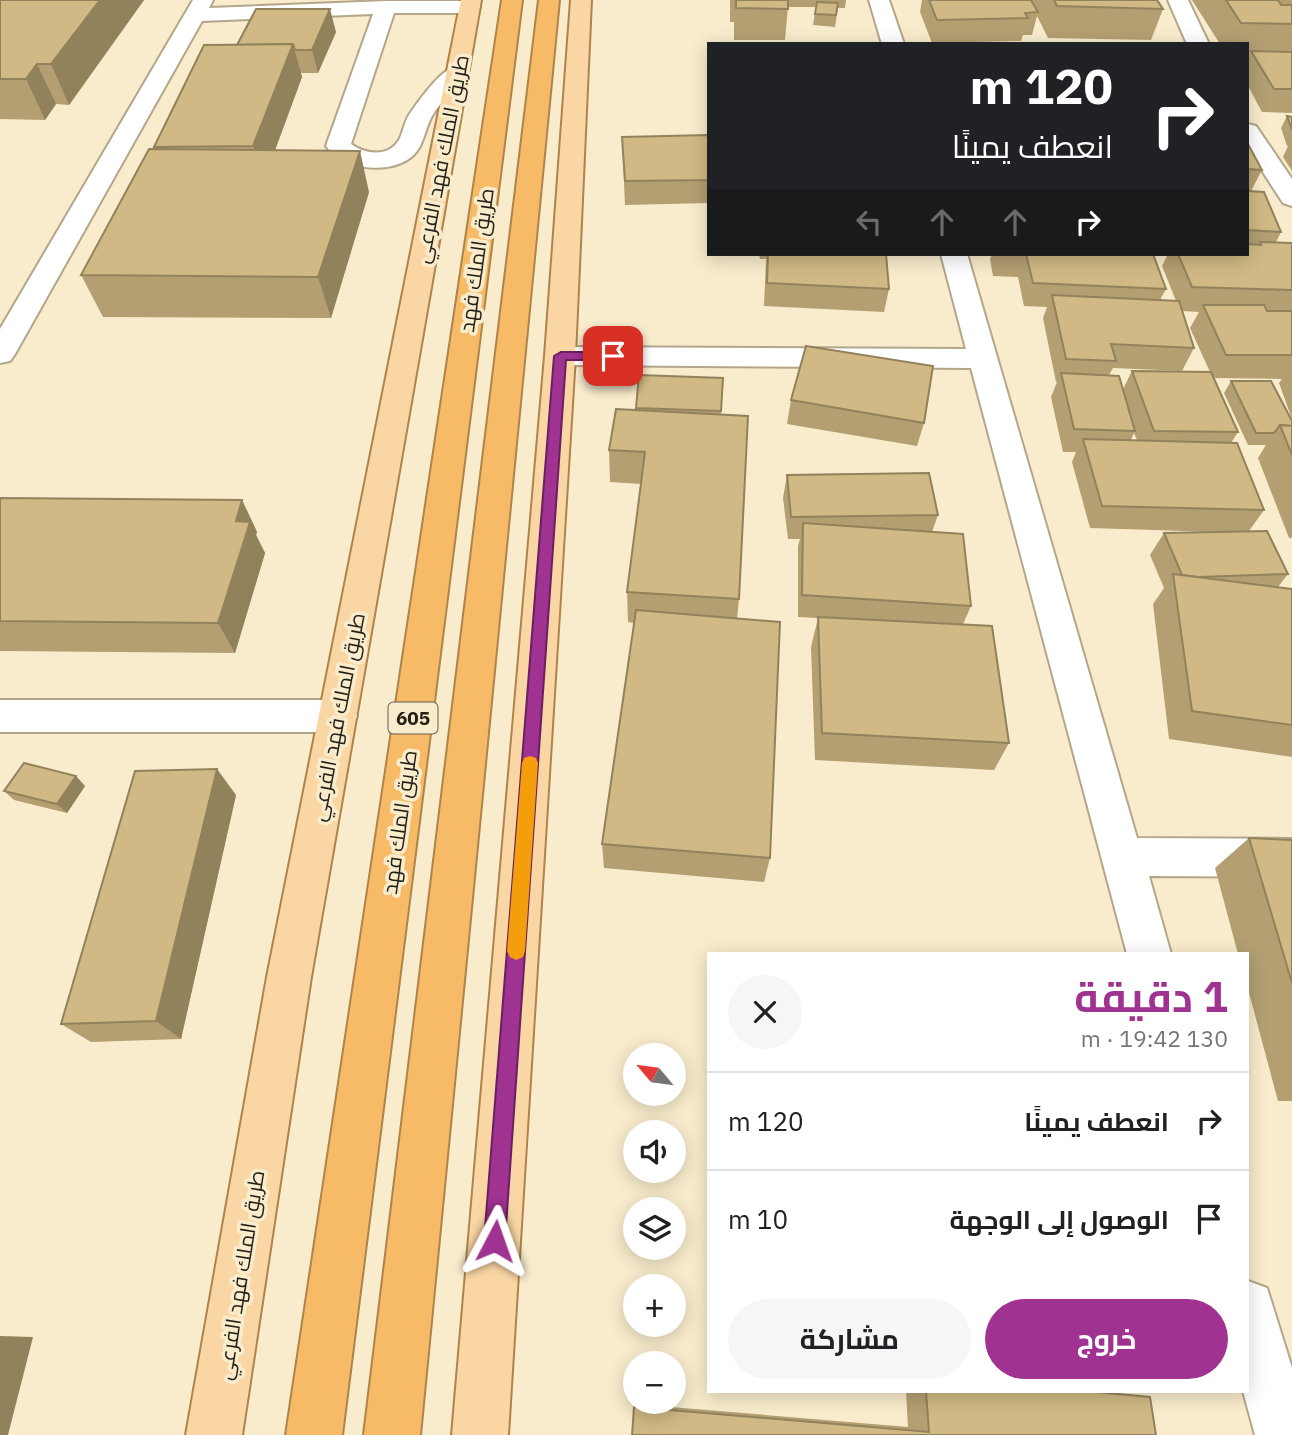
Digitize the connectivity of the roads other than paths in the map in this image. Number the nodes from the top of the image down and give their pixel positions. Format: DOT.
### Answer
graph roads {
  1 [pos="512,0"];
  2 [pos="549,0"];
  3 [pos="581,0"];
  4 [pos="879,0"];
  5 [pos="1178,0"];
  6 [pos="471,4"];
  7 [pos="386,7"];
  8 [pos="199,8"];
  9 [pos="892,42"];
  10 [pos="1197,42"];
  11 [pos="456,75"];
  12 [pos="1249,133"];
  13 [pos="1292,198"];
  14 [pos="955,256"];
  15 [pos="0,302"];
  16 [pos="30,302"];
  17 [pos="0,354"];
  18 [pos="561,356"];
  19 [pos="983,359"];
  20 [pos="0,716"];
  21 [pos="338,716"];
  22 [pos="1122,857"];
  23 [pos="1292,858"];
  24 [pos="1148,952"];
  25 [pos="1249,1311"];
  26 [pos="214,1435"];
  27 [pos="314,1435"];
  28 [pos="392,1435"];
  29 [pos="480,1435"];
  30 [pos="1283,1435"];
  1 -- 27 [label="highway, طريق الملك فهد / 605"];
  2 -- 28 [label="highway, طريق الملك فهد / 605"];
  3 -- 18 [label="main road"];
  4 -- 9 [label="street"];
  5 -- 10 [label="street"];
  6 -- 7 [label="street"];
  6 -- 11 [label="main road, طريق الملك فهد الفرعي"];
  7 -- 8 [label="street"];
  7 -- 11 [label="street"];
  8 -- 16 [label="street"];
  11 -- 21 [label="main road, طريق الملك فهد الفرعي"];
  12 -- 13 [label="street"];
  14 -- 19 [label="street"];
  15 -- 16 [label="street"];
  16 -- 17 [label="street"];
  18 -- 19 [label="street"];
  18 -- 29 [label="main road"];
  19 -- 22 [label="street"];
  20 -- 21 [label="street"];
  21 -- 26 [label="main road, طريق الملك فهد الفرعي"];
  22 -- 23 [label="street"];
  22 -- 24 [label="street"];
  25 -- 30 [label="street"];
}
